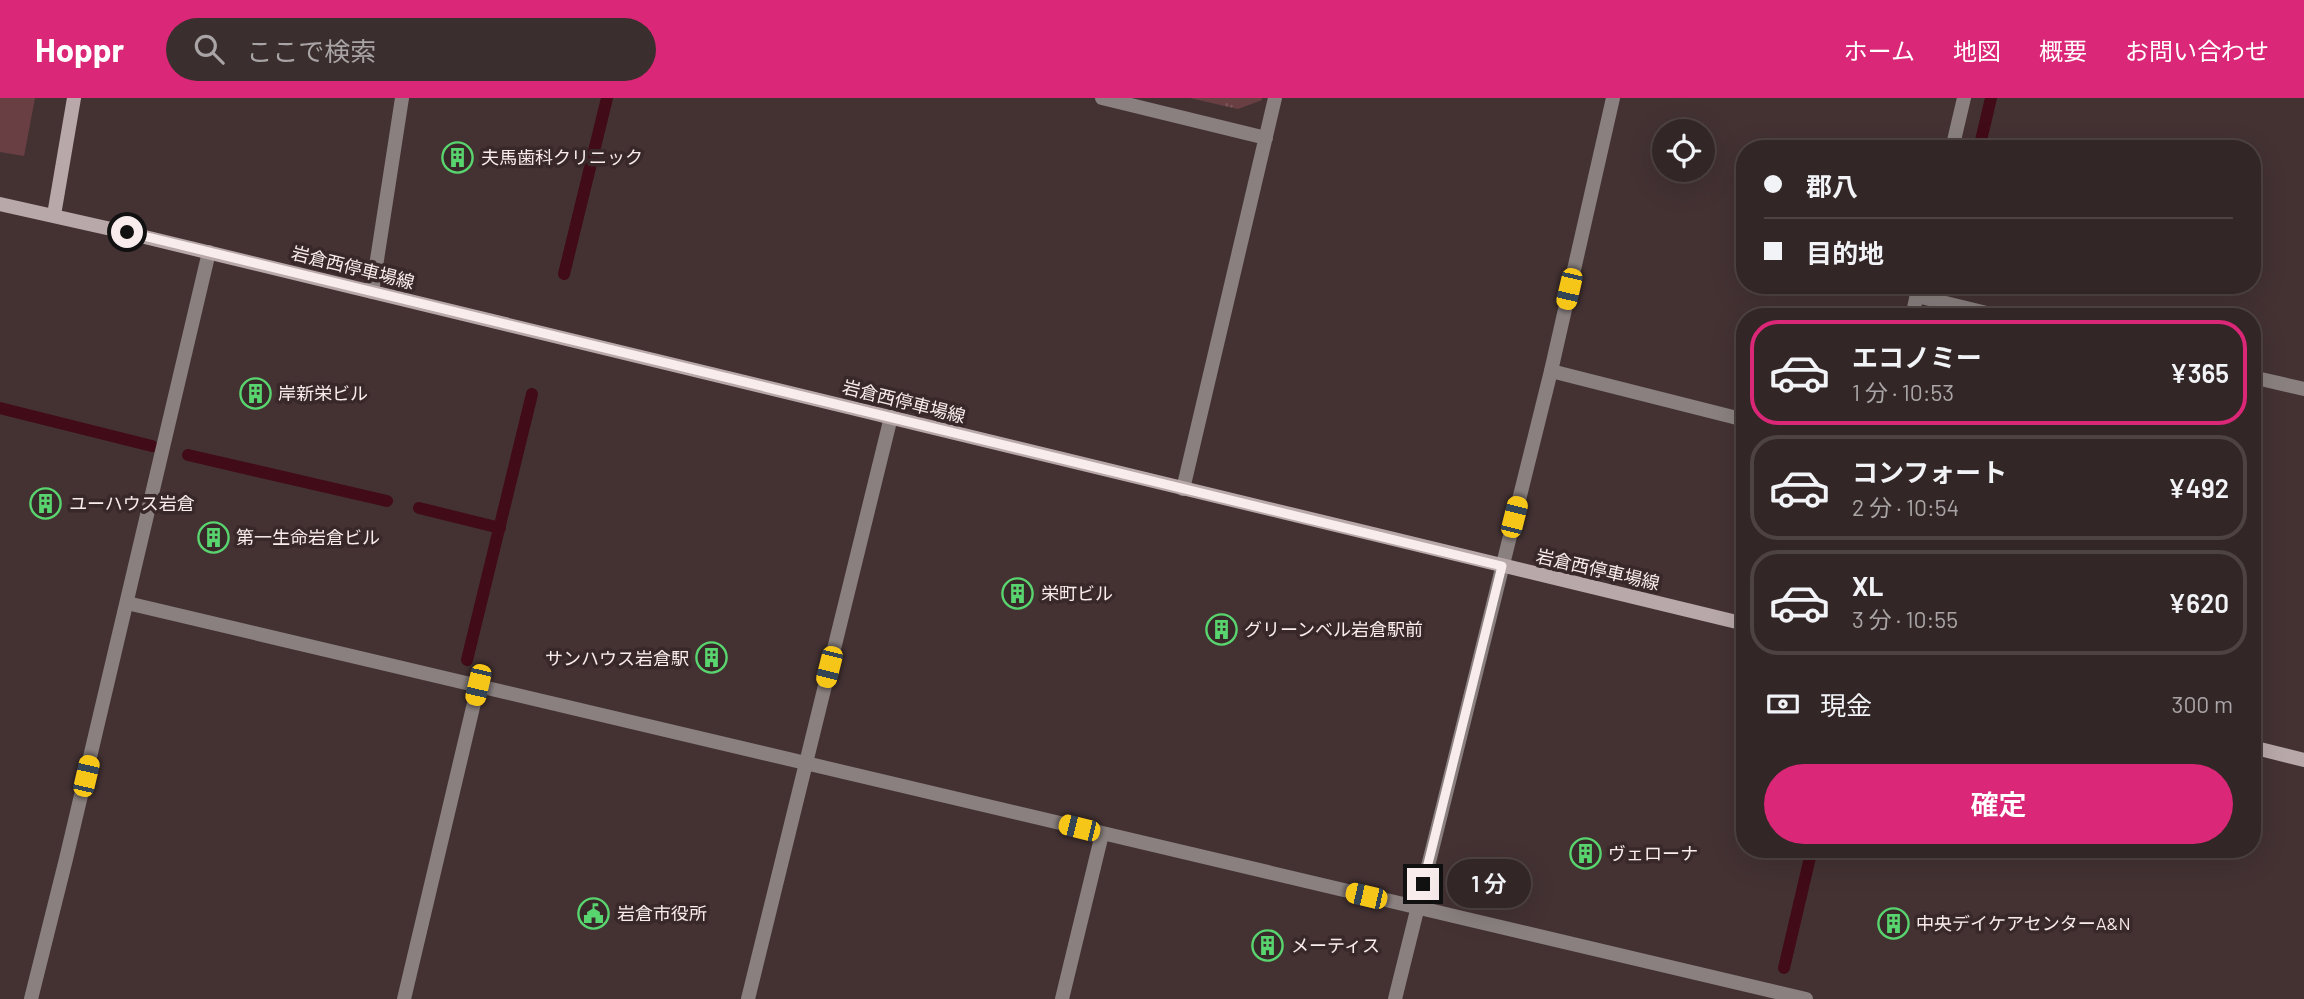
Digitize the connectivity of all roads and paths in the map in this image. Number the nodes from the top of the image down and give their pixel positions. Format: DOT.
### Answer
graph roads {
  1 [pos="74,98"];
  2 [pos="402,98"];
  3 [pos="1102,98"];
  4 [pos="1275,98"];
  5 [pos="1613,98"];
  6 [pos="1964,98"];
  7 [pos="1266,138"];
  8 [pos="1954,140"];
  9 [pos="0,204"];
  10 [pos="54,215"];
  11 [pos="209,252"];
  12 [pos="372,292"];
  13 [pos="1928,294"];
  14 [pos="1974,308"];
  15 [pos="1550,371"];
  16 [pos="2261,379"];
  17 [pos="2304,389"];
  18 [pos="891,417"];
  19 [pos="1736,417"];
  20 [pos="1183,489"];
  21 [pos="1502,566"];
  22 [pos="127,603"];
  23 [pos="1736,622"];
  24 [pos="478,685"];
  25 [pos="2261,749"];
  26 [pos="2304,760"];
  27 [pos="806,763"];
  28 [pos="1102,834"];
  29 [pos="1417,908"];
  30 [pos="30,999"];
  31 [pos="404,999"];
  32 [pos="748,999"];
  33 [pos="1062,999"];
  34 [pos="1395,999"];
  35 [pos="1806,999"];
  1 -- 10 [label="main road"];
  2 -- 12 [label="street"];
  3 -- 7 [label="street"];
  4 -- 7 [label="street"];
  5 -- 15 [label="street"];
  6 -- 8 [label="street"];
  7 -- 20 [label="street"];
  9 -- 10 [label="main road, 岩倉西停車場線"];
  10 -- 11 [label="main road, 岩倉西停車場線"];
  11 -- 12 [label="main road, 岩倉西停車場線"];
  11 -- 22 [label="street"];
  12 -- 18 [label="main road, 岩倉西停車場線"];
  13 -- 14 [label="street"];
  15 -- 19 [label="street"];
  15 -- 21 [label="street"];
  16 -- 17 [label="street"];
  18 -- 20 [label="main road, 岩倉西停車場線"];
  18 -- 27 [label="street"];
  20 -- 21 [label="main road, 岩倉西停車場線"];
  21 -- 23 [label="main road, 岩倉西停車場線"];
  21 -- 29 [label="street"];
  22 -- 24 [label="street"];
  22 -- 30 [label="street"];
  24 -- 27 [label="street"];
  24 -- 31 [label="street"];
  25 -- 26 [label="main road"];
  27 -- 28 [label="street"];
  27 -- 32 [label="street"];
  28 -- 29 [label="street"];
  28 -- 33 [label="street"];
  29 -- 34 [label="street"];
  29 -- 35 [label="street"];
}
